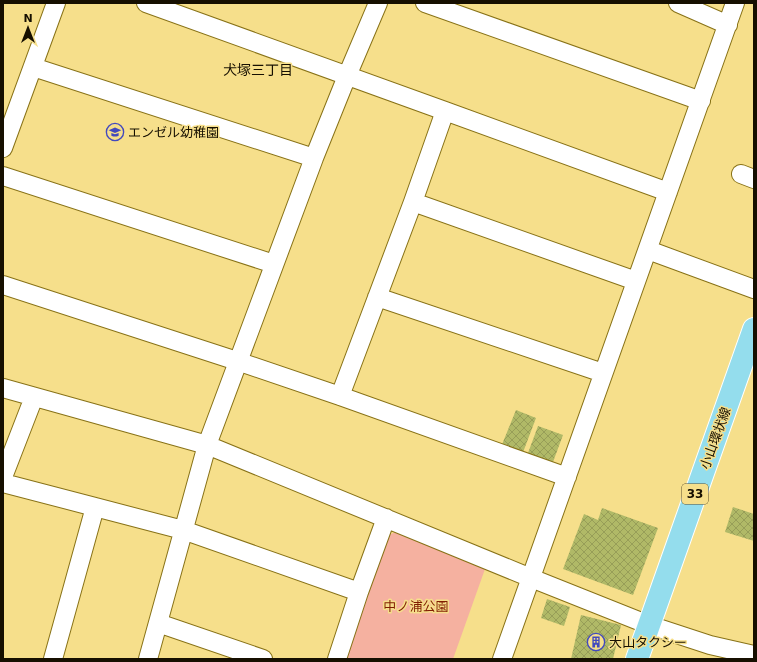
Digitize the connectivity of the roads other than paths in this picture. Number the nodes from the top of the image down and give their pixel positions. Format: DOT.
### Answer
graph roads {
  1 [pos="56,3"];
  2 [pos="146,3"];
  3 [pos="378,3"];
  4 [pos="424,3"];
  5 [pos="678,3"];
  6 [pos="735,3"];
  7 [pos="728,25"];
  8 [pos="33,67"];
  9 [pos="347,76"];
  10 [pos="701,101"];
  11 [pos="445,111"];
  12 [pos="3,148"];
  13 [pos="314,158"];
  14 [pos="3,176"];
  15 [pos="668,192"];
  16 [pos="413,202"];
  17 [pos="648,250"];
  18 [pos="274,264"];
  19 [pos="636,281"];
  20 [pos="3,285"];
  21 [pos="754,289"];
  22 [pos="377,297"];
  23 [pos="754,329"];
  24 [pos="237,361"];
  25 [pos="603,373"];
  26 [pos="3,388"];
  27 [pos="340,396"];
  28 [pos="34,397"];
  29 [pos="207,445"];
  30 [pos="3,477"];
  31 [pos="567,477"];
  32 [pos="3,483"];
  33 [pos="95,507"];
  34 [pos="386,518"];
  35 [pos="183,530"];
  36 [pos="531,578"];
  37 [pos="359,592"];
  38 [pos="158,623"];
  39 [pos="649,625"];
  40 [pos="754,655"];
  41 [pos="53,659"];
  42 [pos="148,659"];
  43 [pos="263,659"];
  44 [pos="336,659"];
  45 [pos="502,659"];
  46 [pos="637,659"];
  1 -- 8 [label="street"];
  2 -- 9 [label="street"];
  3 -- 9 [label="street"];
  4 -- 10 [label="street"];
  5 -- 7 [label="street"];
  6 -- 7 [label="street"];
  7 -- 10 [label="street"];
  8 -- 12 [label="street"];
  8 -- 13 [label="street"];
  9 -- 11 [label="street"];
  9 -- 13 [label="street"];
  10 -- 15 [label="street"];
  11 -- 15 [label="street"];
  11 -- 16 [label="street"];
  13 -- 18 [label="street"];
  14 -- 18 [label="street"];
  15 -- 17 [label="street"];
  16 -- 19 [label="street"];
  16 -- 22 [label="street"];
  17 -- 19 [label="street"];
  17 -- 21 [label="street"];
  18 -- 24 [label="street"];
  19 -- 25 [label="street"];
  20 -- 24 [label="street"];
  22 -- 25 [label="street"];
  22 -- 27 [label="street"];
  23 -- 39 [label="main road, 小山環状線 / 33"];
  24 -- 27 [label="street"];
  24 -- 29 [label="street"];
  25 -- 31 [label="street"];
  26 -- 28 [label="street"];
  27 -- 31 [label="street"];
  28 -- 29 [label="street"];
  28 -- 30 [label="street"];
  29 -- 34 [label="street"];
  29 -- 35 [label="street"];
  31 -- 36 [label="street"];
  32 -- 33 [label="street"];
  33 -- 35 [label="street"];
  33 -- 41 [label="street"];
  34 -- 36 [label="street"];
  34 -- 37 [label="street"];
  35 -- 37 [label="street"];
  35 -- 38 [label="street"];
  36 -- 39 [label="street"];
  36 -- 45 [label="street"];
  37 -- 44 [label="street"];
  38 -- 42 [label="street"];
  38 -- 43 [label="street"];
  39 -- 40 [label="street"];
  39 -- 46 [label="main road, 小山環状線 / 33"];
}
